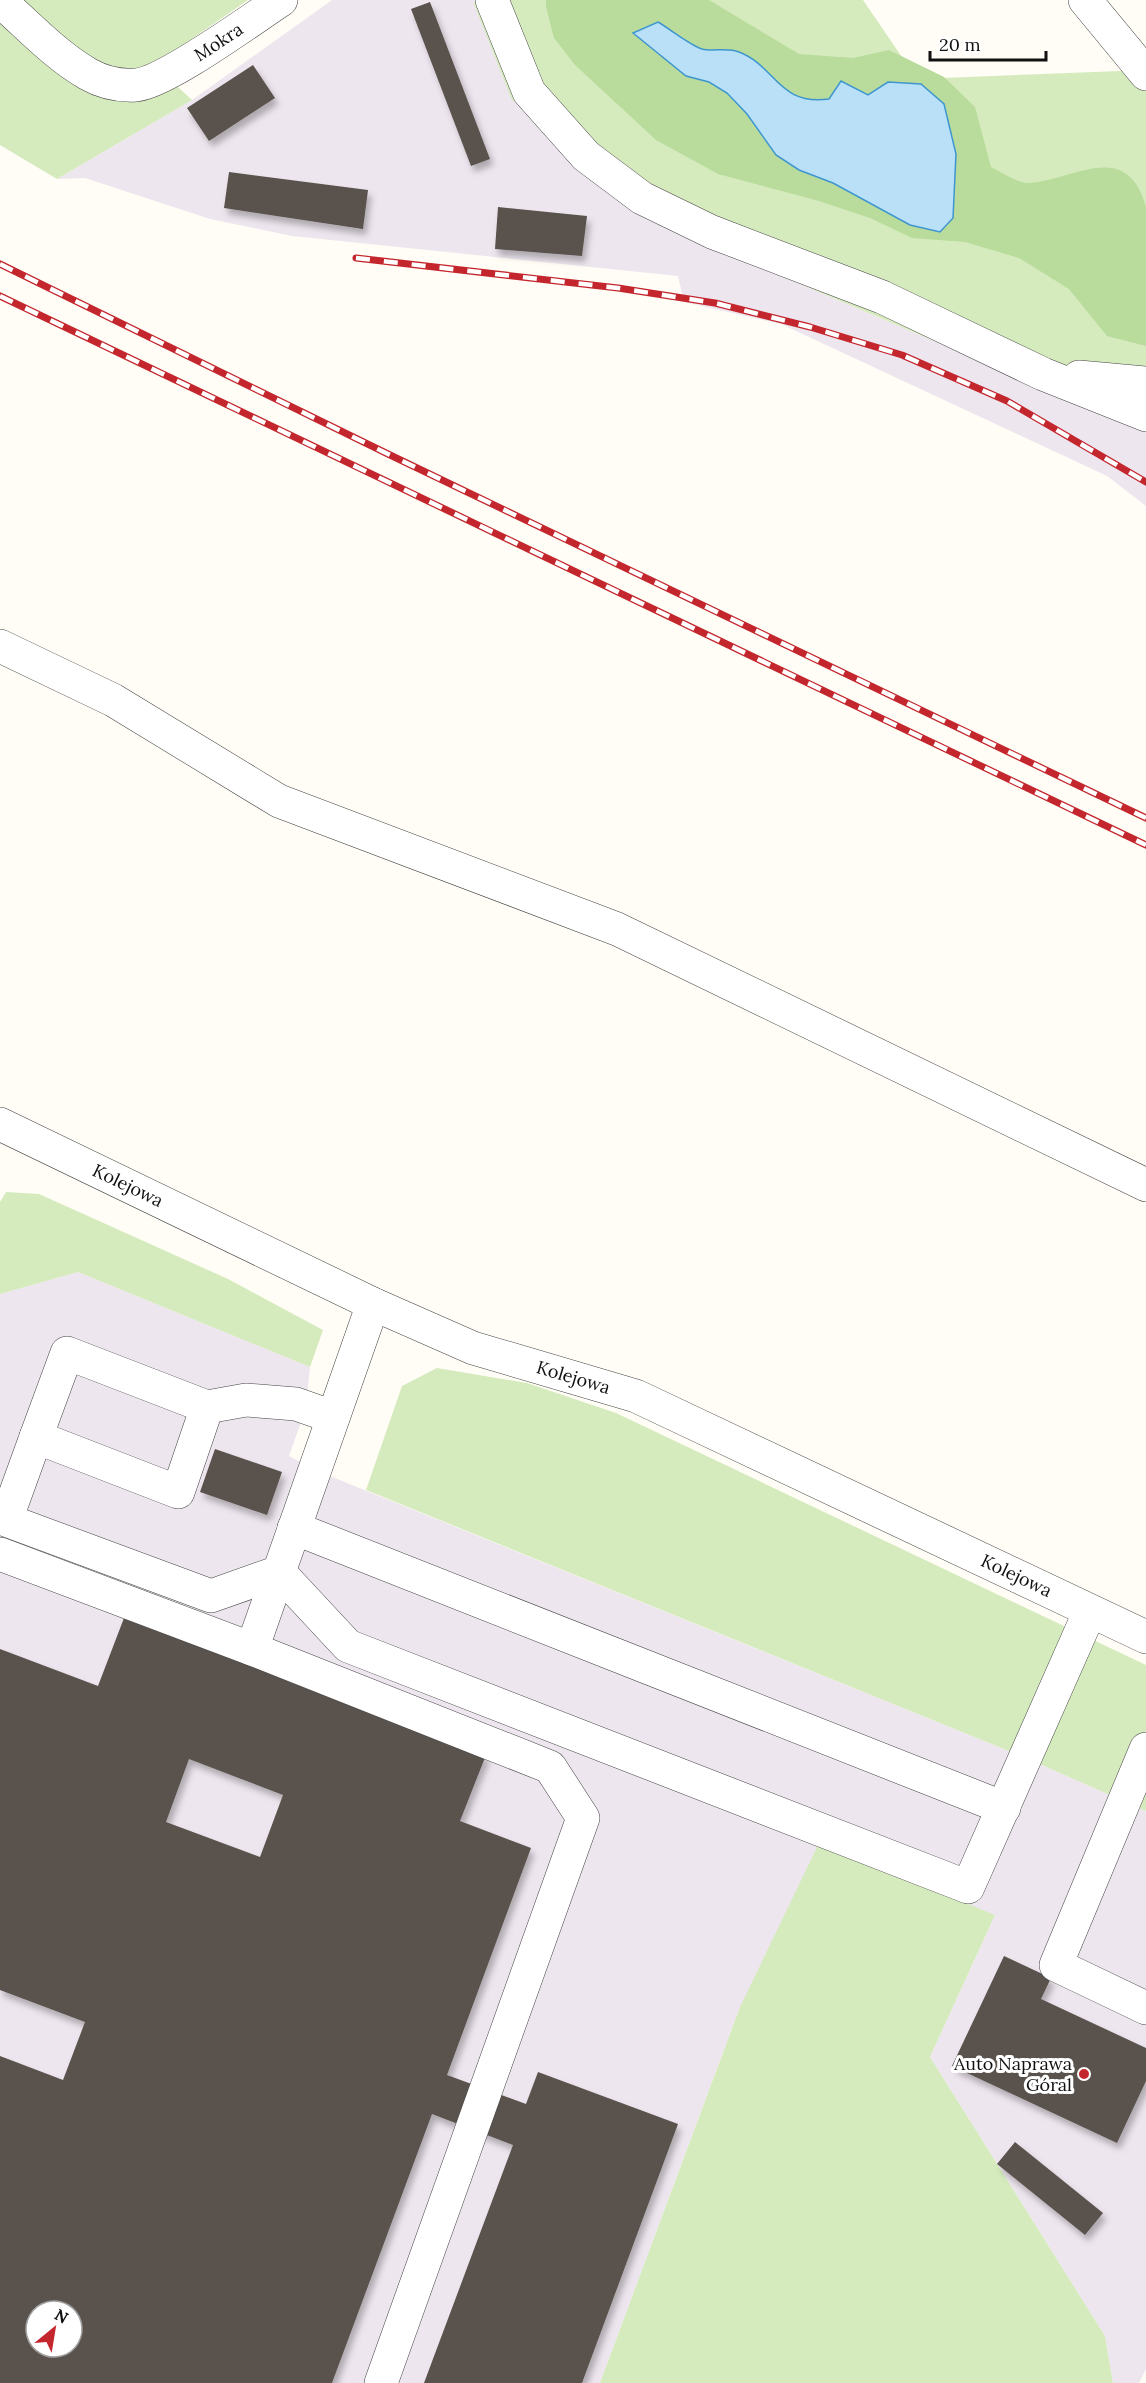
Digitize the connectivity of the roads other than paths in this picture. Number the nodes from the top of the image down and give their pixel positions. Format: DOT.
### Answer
graph roads {
  1 [pos="281,0"];
  2 [pos="492,0"];
  3 [pos="1084,0"];
  4 [pos="0,1"];
  5 [pos="1146,74"];
  6 [pos="1043,374"];
  7 [pos="1146,383"];
  8 [pos="1146,415"];
  9 [pos="0,646"];
  10 [pos="0,1124"];
  11 [pos="1146,1185"];
  12 [pos="373,1304"];
  13 [pos="207,1407"];
  14 [pos="333,1417"];
  15 [pos="36,1437"];
  16 [pos="294,1528"];
  17 [pos="0,1554"];
  18 [pos="279,1572"];
  19 [pos="1090,1611"];
  20 [pos="1146,1637"];
  21 [pos="252,1649"];
  22 [pos="1146,1749"];
  23 [pos="1004,1808"];
  24 [pos="1146,2008"];
  25 [pos="381,2383"];
  1 -- 4 [label="street, Mokra"];
  2 -- 6 [label="street"];
  3 -- 5 [label="street"];
  6 -- 7 [label="street"];
  6 -- 8 [label="street"];
  9 -- 11 [label="street"];
  10 -- 12 [label="street, Kolejowa"];
  12 -- 14 [label="street"];
  12 -- 19 [label="street, Kolejowa"];
  13 -- 14 [label="street"];
  13 -- 15 [label="street"];
  13 -- 15 [label="street"];
  14 -- 16 [label="street"];
  15 -- 18 [label="street"];
  16 -- 18 [label="street"];
  16 -- 23 [label="street"];
  17 -- 21 [label="street"];
  18 -- 21 [label="street"];
  18 -- 23 [label="street"];
  19 -- 20 [label="street, Kolejowa"];
  19 -- 23 [label="street"];
  21 -- 25 [label="street"];
  22 -- 24 [label="street"];
}
